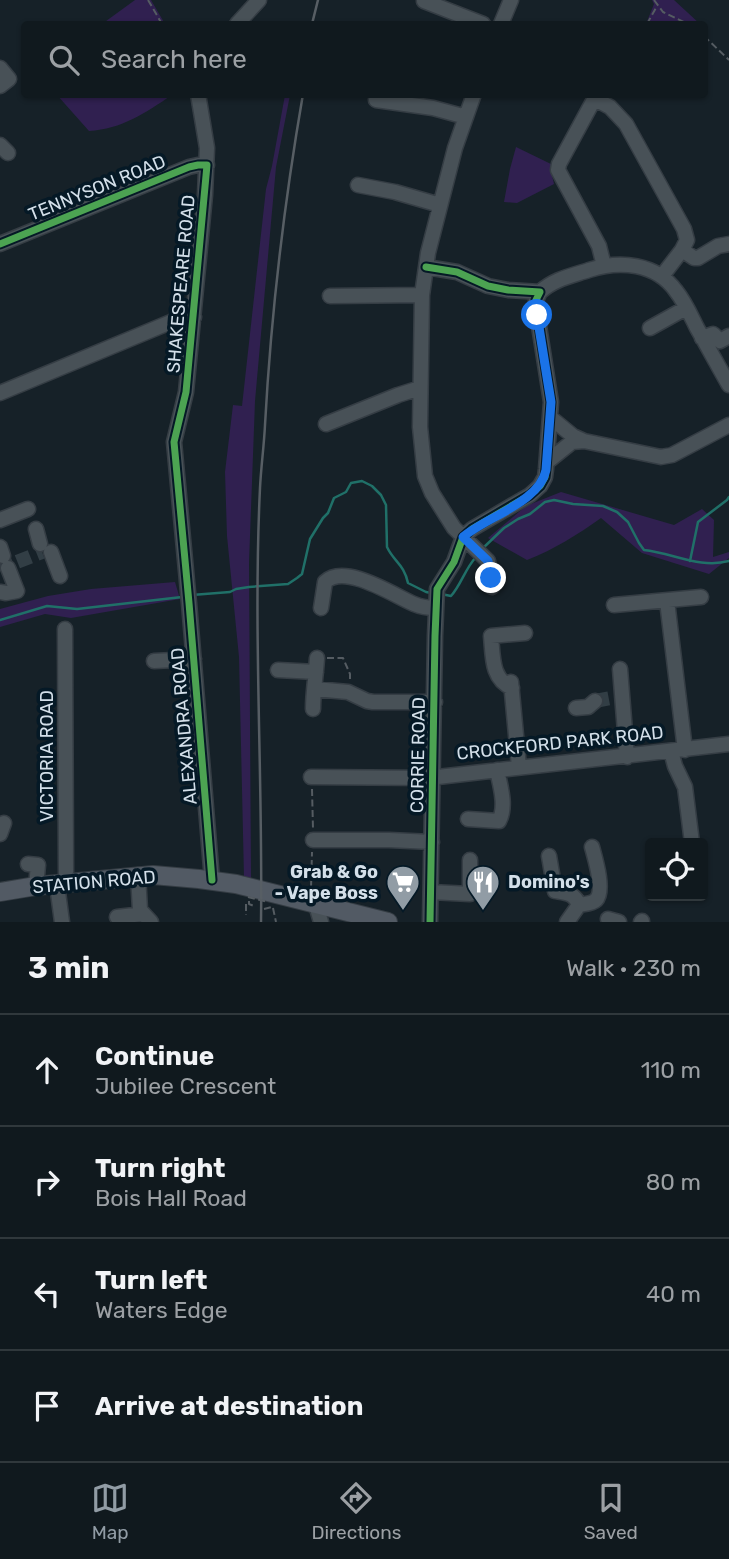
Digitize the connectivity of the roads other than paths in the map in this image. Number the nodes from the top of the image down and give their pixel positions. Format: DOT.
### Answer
graph roads {
  1 [pos="259,0"];
  2 [pos="511,0"];
  3 [pos="424,1"];
  4 [pos="240,21"];
  5 [pos="474,21"];
  6 [pos="502,21"];
  7 [pos="0,68"];
  8 [pos="0,86"];
  9 [pos="199,98"];
  10 [pos="473,98"];
  11 [pos="595,98"];
  12 [pos="597,98"];
  13 [pos="376,100"];
  14 [pos="466,117"];
  15 [pos="207,165"];
  16 [pos="358,185"];
  17 [pos="440,205"];
  18 [pos="0,244"];
  19 [pos="729,244"];
  20 [pos="682,250"];
  21 [pos="604,266"];
  22 [pos="426,267"];
  23 [pos="662,276"];
  24 [pos="540,292"];
  25 [pos="422,295"];
  26 [pos="330,296"];
  27 [pos="686,309"];
  28 [pos="194,317"];
  29 [pos="650,329"];
  30 [pos="729,336"];
  31 [pos="702,338"];
  32 [pos="729,385"];
  33 [pos="420,388"];
  34 [pos="0,393"];
  35 [pos="183,405"];
  36 [pos="551,418"];
  37 [pos="326,424"];
  38 [pos="729,425"];
  39 [pos="584,440"];
  40 [pos="547,462"];
  41 [pos="28,509"];
  42 [pos="0,520"];
  43 [pos="36,529"];
  44 [pos="463,537"];
  45 [pos="4,557"];
  46 [pos="56,578"];
  47 [pos="492,587"];
  48 [pos="0,592"];
  49 [pos="701,597"];
  50 [pos="437,599"];
  51 [pos="667,601"];
  52 [pos="614,605"];
  53 [pos="321,608"];
  54 [pos="65,629"];
  55 [pos="525,633"];
  56 [pos="194,659"];
  57 [pos="154,661"];
  58 [pos="278,670"];
  59 [pos="617,676"];
  60 [pos="315,689"];
  61 [pos="595,701"];
  62 [pos="435,702"];
  63 [pos="576,708"];
  64 [pos="313,709"];
  65 [pos="729,744"];
  66 [pos="678,751"];
  67 [pos="627,757"];
  68 [pos="519,767"];
  69 [pos="497,769"];
  70 [pos="312,777"];
  71 [pos="433,777"];
  72 [pos="468,819"];
  73 [pos="691,838"];
  74 [pos="313,841"];
  75 [pos="432,842"];
  76 [pos="592,847"];
  77 [pos="549,856"];
  78 [pos="470,860"];
  79 [pos="28,864"];
  80 [pos="138,875"];
  81 [pos="212,880"];
  82 [pos="62,884"];
  83 [pos="36,886"];
  84 [pos="1,890"];
  85 [pos="431,892"];
  86 [pos="579,905"];
  87 [pos="323,914"];
  88 [pos="117,918"];
  89 [pos="147,918"];
  90 [pos="62,922"];
  91 [pos="388,922"];
  92 [pos="430,922"];
  93 [pos="567,922"];
  1 -- 4 [label="street"];
  2 -- 6 [label="street"];
  3 -- 5 [label="street"];
  7 -- 8 [label="street"];
  9 -- 15 [label="street, SHAKESPEARE ROAD"];
  10 -- 14 [label="street"];
  11 -- 21 [label="street"];
  12 -- 20 [label="street"];
  13 -- 14 [label="street"];
  14 -- 17 [label="street"];
  15 -- 18 [label="street, TENNYSON ROAD"];
  15 -- 28 [label="street, SHAKESPEARE ROAD"];
  16 -- 17 [label="street"];
  17 -- 22 [label="street"];
  19 -- 20 [label="street"];
  20 -- 23 [label="street"];
  21 -- 23 [label="street"];
  21 -- 24 [label="street"];
  22 -- 24 [label="street"];
  22 -- 25 [label="street"];
  23 -- 27 [label="street"];
  24 -- 36 [label="street"];
  25 -- 26 [label="street"];
  25 -- 33 [label="street"];
  27 -- 29 [label="street"];
  27 -- 31 [label="street"];
  28 -- 34 [label="street"];
  28 -- 35 [label="street, SHAKESPEARE ROAD"];
  30 -- 31 [label="street"];
  31 -- 32 [label="street"];
  33 -- 37 [label="street"];
  33 -- 44 [label="street"];
  35 -- 56 [label="street, ALEXANDRA ROAD"];
  36 -- 39 [label="street"];
  36 -- 40 [label="street"];
  38 -- 39 [label="street"];
  39 -- 40 [label="street"];
  40 -- 44 [label="street"];
  41 -- 42 [label="street"];
  43 -- 46 [label="street"];
  44 -- 47 [label="street"];
  44 -- 50 [label="street"];
  45 -- 48 [label="street"];
  49 -- 51 [label="street"];
  50 -- 53 [label="street"];
  50 -- 62 [label="street, CORRIE ROAD"];
  51 -- 52 [label="street"];
  51 -- 66 [label="street"];
  54 -- 82 [label="street, VICTORIA ROAD"];
  55 -- 68 [label="street"];
  56 -- 57 [label="street"];
  56 -- 81 [label="street, ALEXANDRA ROAD"];
  58 -- 60 [label="street"];
  59 -- 67 [label="street"];
  60 -- 62 [label="street"];
  60 -- 64 [label="street"];
  61 -- 63 [label="street"];
  62 -- 71 [label="street, CORRIE ROAD"];
  65 -- 66 [label="street, CROCKFORD PARK ROAD"];
  66 -- 67 [label="street, CROCKFORD PARK ROAD"];
  66 -- 73 [label="street"];
  67 -- 68 [label="street, CROCKFORD PARK ROAD"];
  68 -- 69 [label="street, CROCKFORD PARK ROAD"];
  69 -- 71 [label="street, CROCKFORD PARK ROAD"];
  69 -- 72 [label="street"];
  70 -- 71 [label="street, CROCKFORD PARK ROAD"];
  71 -- 75 [label="street, CORRIE ROAD"];
  74 -- 75 [label="street"];
  75 -- 85 [label="street, CORRIE ROAD"];
  76 -- 86 [label="street"];
  77 -- 86 [label="street"];
  78 -- 85 [label="street"];
  79 -- 83 [label="street"];
  80 -- 81 [label="main road, STATION ROAD"];
  80 -- 82 [label="main road, STATION ROAD"];
  80 -- 89 [label="street"];
  81 -- 87 [label="main road, STATION ROAD"];
  82 -- 83 [label="main road, STATION ROAD"];
  82 -- 90 [label="street, VICTORIA ROAD"];
  83 -- 84 [label="main road, STATION ROAD"];
  85 -- 92 [label="street, CORRIE ROAD"];
  86 -- 93 [label="street"];
  87 -- 91 [label="main road, STATION ROAD"];
  88 -- 89 [label="street"];
}
